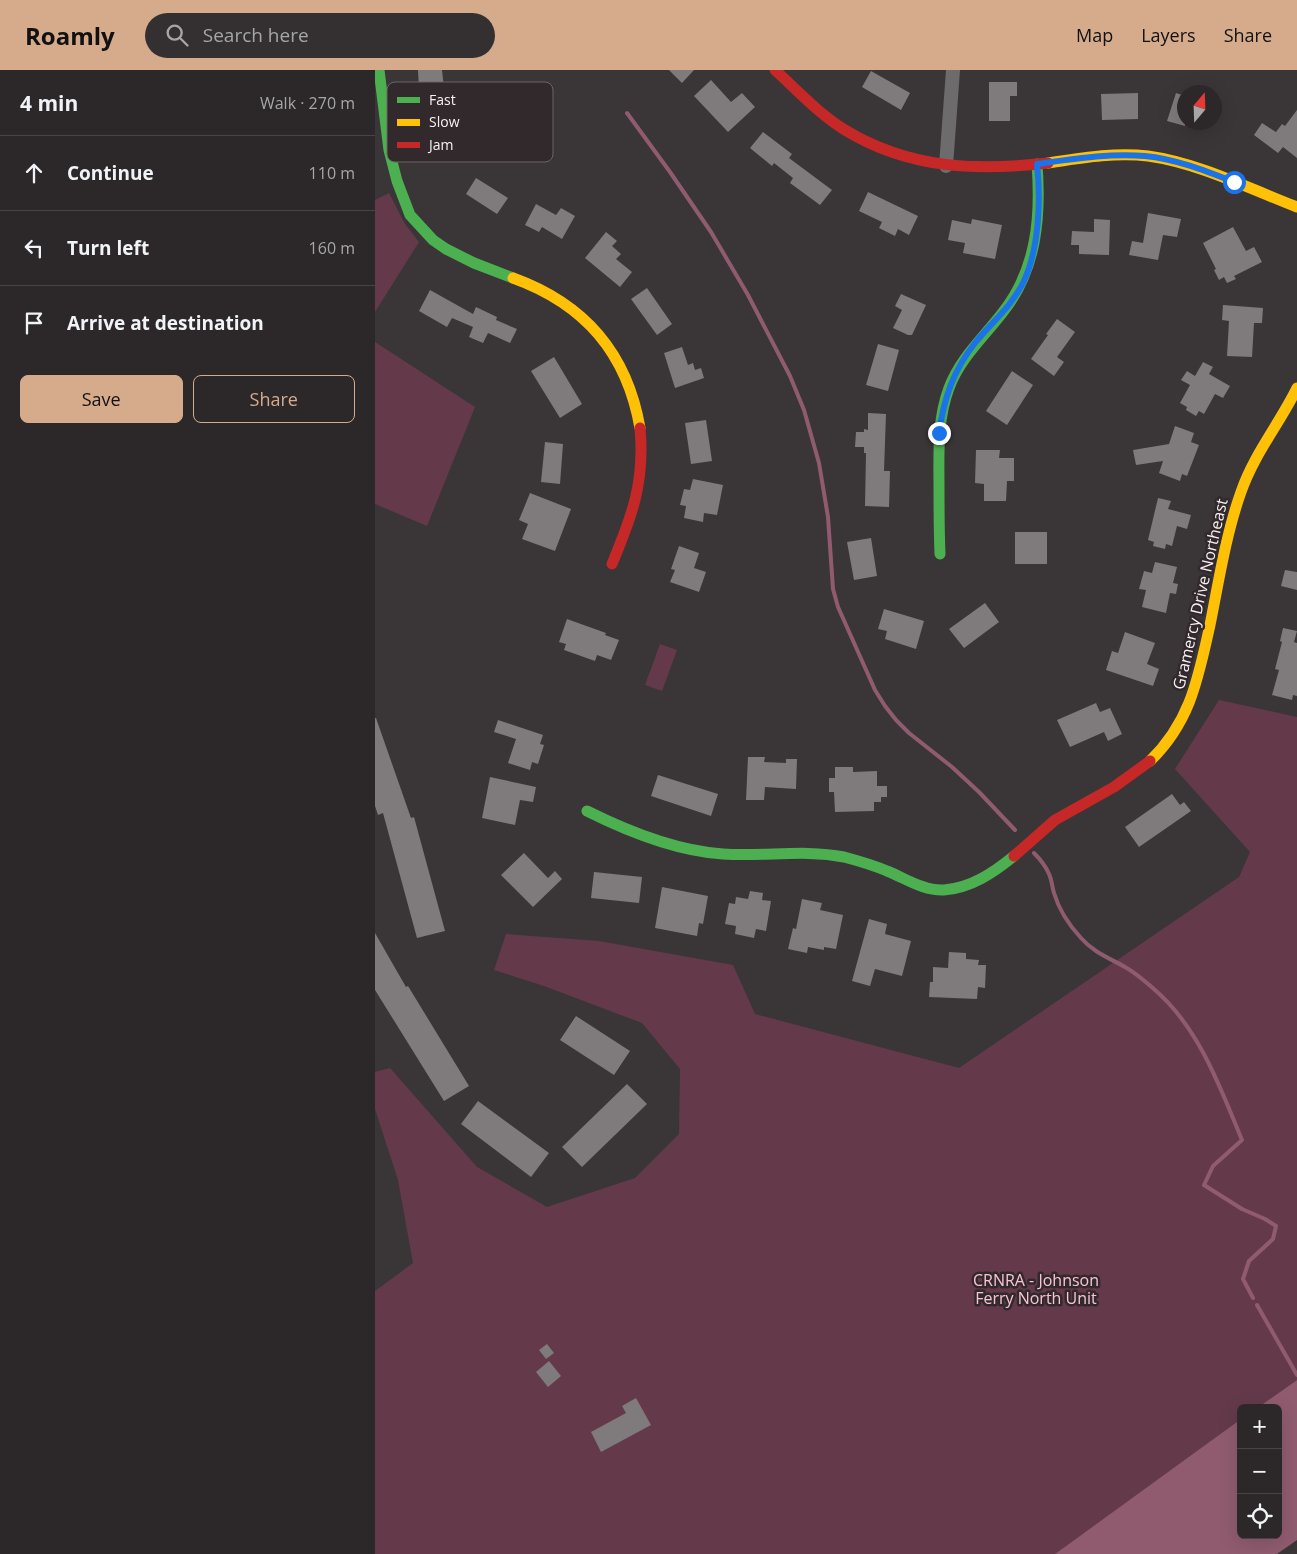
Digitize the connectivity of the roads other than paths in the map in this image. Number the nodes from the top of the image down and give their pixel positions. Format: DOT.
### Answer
graph roads {
  1 [pos="379,70"];
  2 [pos="775,70"];
  3 [pos="953,70"];
  4 [pos="387,127"];
  5 [pos="392,162"];
  6 [pos="1037,164"];
  7 [pos="945,166"];
  8 [pos="1297,207"];
  9 [pos="1297,388"];
  10 [pos="940,554"];
  11 [pos="613,564"];
  12 [pos="587,811"];
  1 -- 4 [label="street"];
  2 -- 7 [label="street"];
  3 -- 7 [label="street"];
  5 -- 11 [label="street"];
  6 -- 7 [label="street"];
  6 -- 8 [label="street"];
  6 -- 10 [label="street"];
  9 -- 12 [label="street, Gramercy Drive Northeast"];
}
